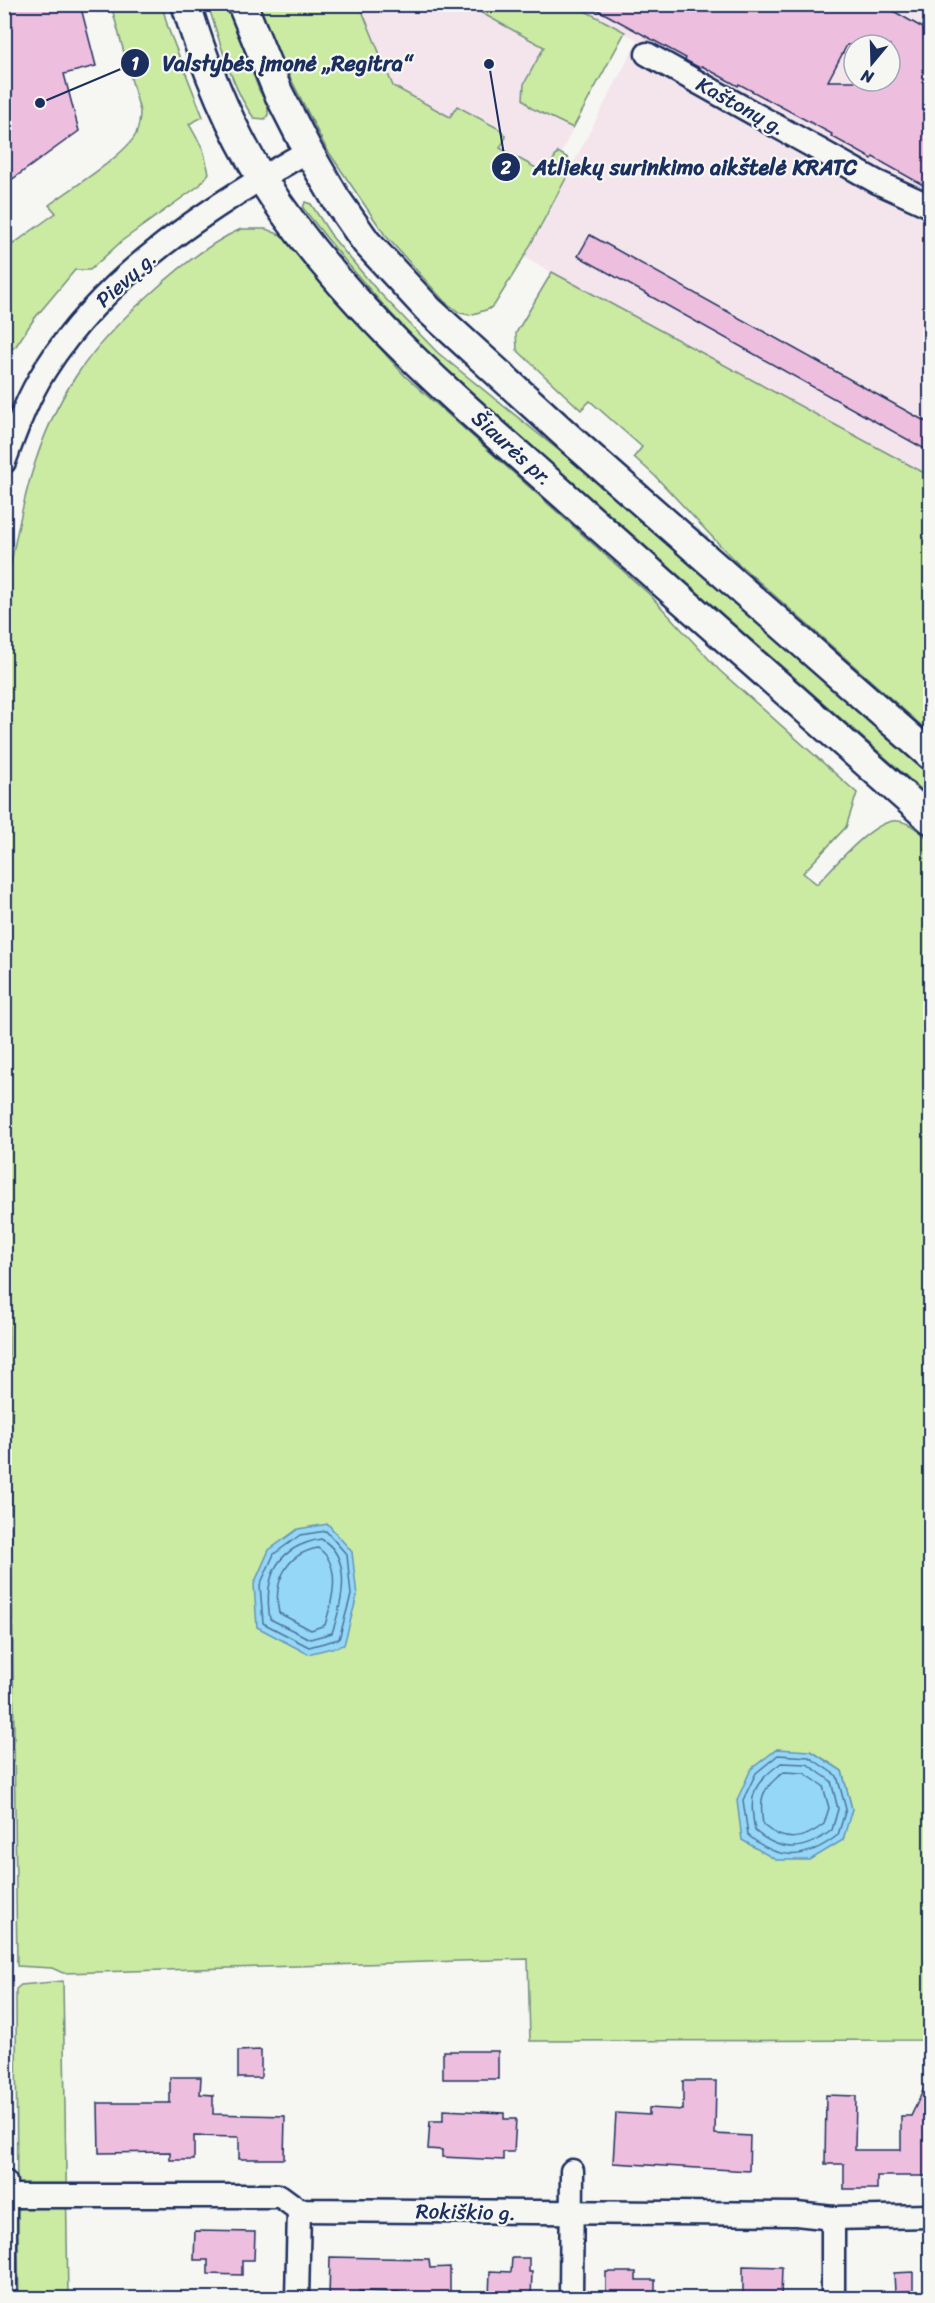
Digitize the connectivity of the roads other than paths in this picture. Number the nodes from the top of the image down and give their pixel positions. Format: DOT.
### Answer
graph roads {
  1 [pos="186,4"];
  2 [pos="242,4"];
  3 [pos="647,54"];
  4 [pos="308,151"];
  5 [pos="261,178"];
  6 [pos="930,206"];
  7 [pos="4,462"];
  8 [pos="930,755"];
  9 [pos="930,819"];
  10 [pos="572,2171"];
  11 [pos="4,2181"];
  12 [pos="5,2196"];
  13 [pos="299,2210"];
  14 [pos="571,2214"];
  15 [pos="930,2216"];
  16 [pos="833,2218"];
  17 [pos="5,2298"];
  18 [pos="297,2298"];
  19 [pos="571,2298"];
  20 [pos="833,2298"];
  1 -- 5 [label="main road, Šiaurės pr."];
  2 -- 4 [label="main road"];
  3 -- 6 [label="street, Kaštonų g."];
  4 -- 5 [label="street, Pievų g."];
  4 -- 8 [label="main road"];
  5 -- 7 [label="street, Pievų g."];
  5 -- 9 [label="main road, Šiaurės pr."];
  10 -- 14 [label="street"];
  11 -- 12 [label="street"];
  12 -- 13 [label="street, Rokiškio g."];
  12 -- 17 [label="street"];
  13 -- 14 [label="street, Rokiškio g."];
  13 -- 18 [label="street"];
  14 -- 16 [label="street, Rokiškio g."];
  14 -- 19 [label="street"];
  15 -- 16 [label="street, Rokiškio g."];
  16 -- 20 [label="street"];
}
